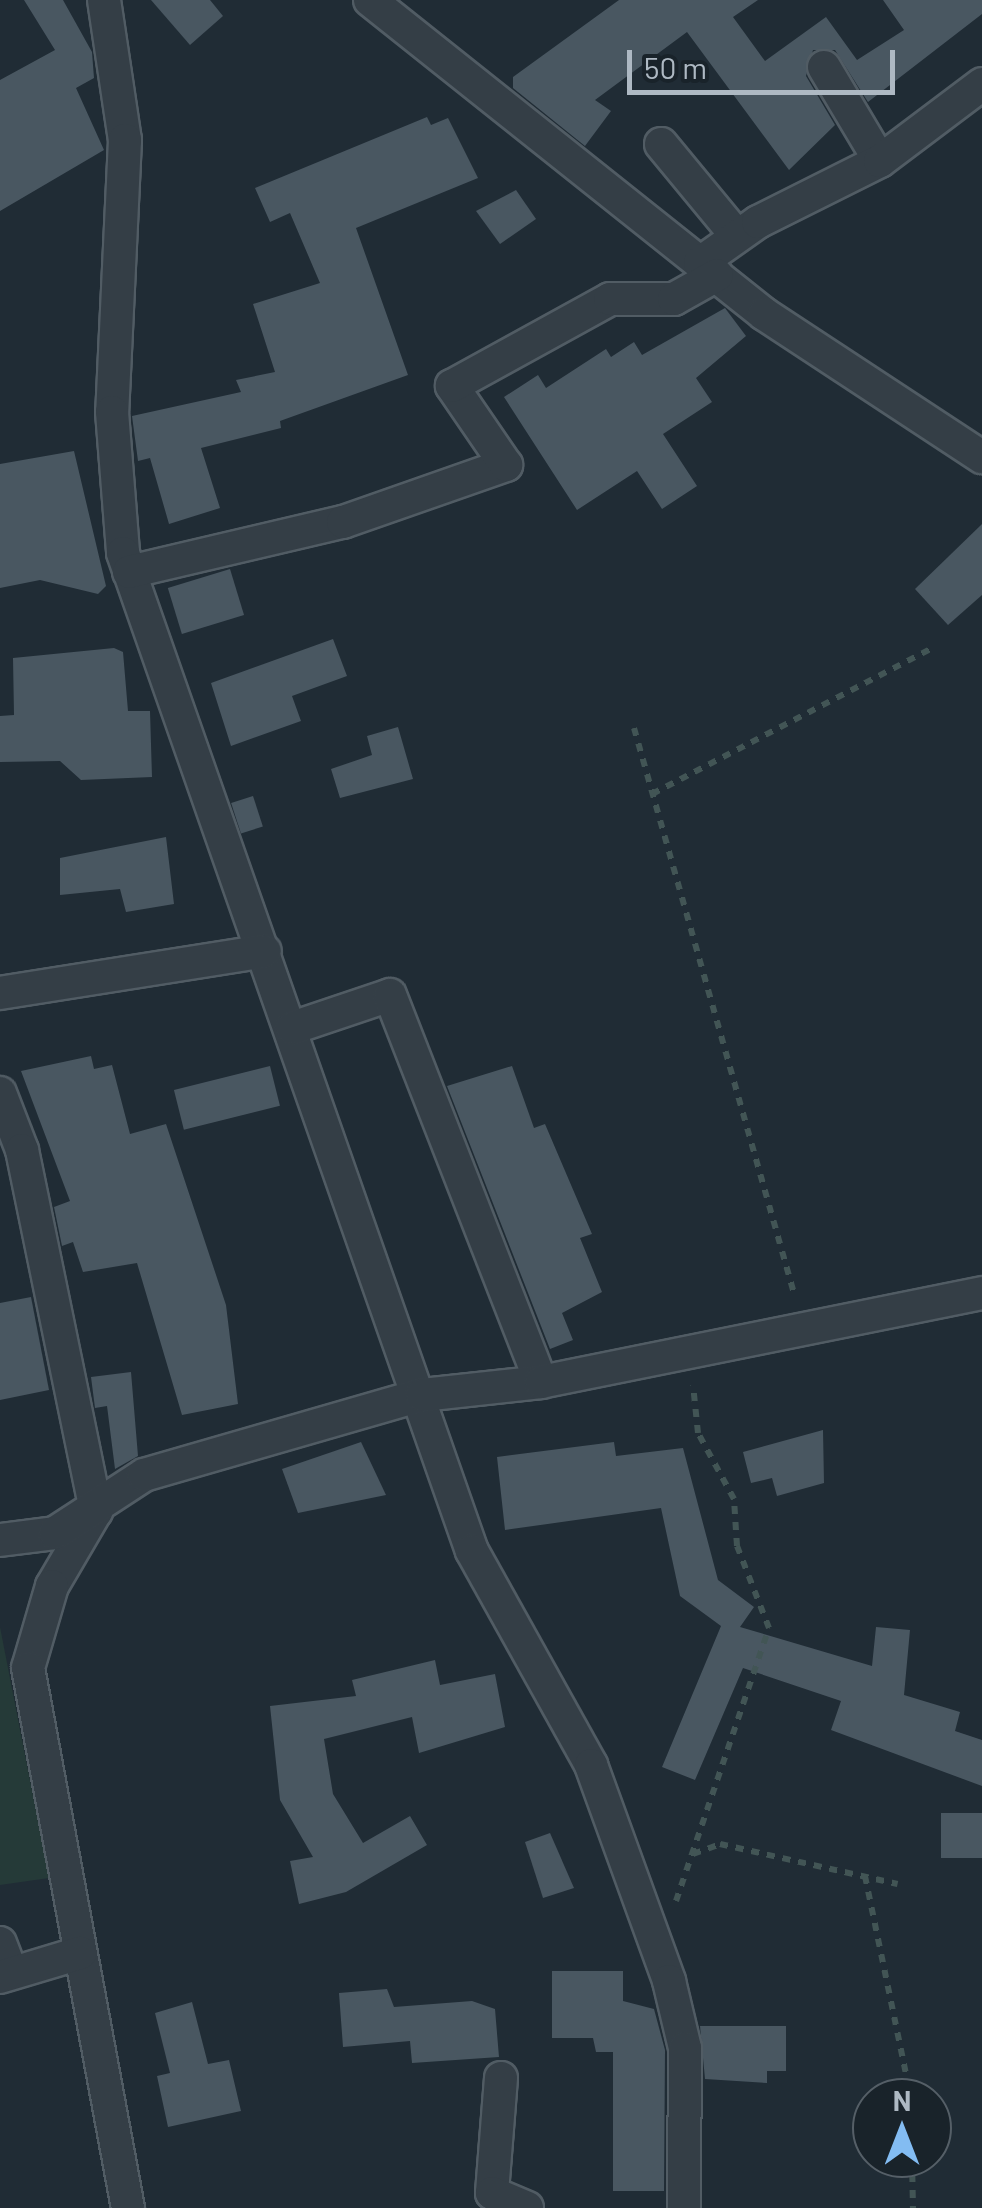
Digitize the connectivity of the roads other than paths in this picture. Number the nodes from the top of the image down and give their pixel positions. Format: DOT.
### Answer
graph roads {
  1 [pos="104,0"];
  2 [pos="370,0"];
  3 [pos="824,67"];
  4 [pos="982,84"];
  5 [pos="661,144"];
  6 [pos="880,161"];
  7 [pos="736,235"];
  8 [pos="708,269"];
  9 [pos="982,458"];
  10 [pos="130,572"];
  11 [pos="265,951"];
  12 [pos="0,993"];
  13 [pos="292,1028"];
  14 [pos="0,1093"];
  15 [pos="982,1292"];
  16 [pos="541,1382"];
  17 [pos="422,1395"];
  18 [pos="96,1511"];
  19 [pos="0,1540"];
  20 [pos="80,1952"];
  21 [pos="4,1964"];
  22 [pos="501,2078"];
  23 [pos="128,2208"];
  24 [pos="527,2208"];
  25 [pos="684,2208"];
  1 -- 10 [label="street"];
  2 -- 8 [label="street"];
  3 -- 6 [label="street"];
  4 -- 6 [label="street"];
  5 -- 7 [label="street"];
  6 -- 7 [label="street"];
  7 -- 8 [label="street"];
  8 -- 9 [label="street"];
  8 -- 10 [label="street"];
  10 -- 11 [label="street"];
  11 -- 12 [label="street"];
  11 -- 13 [label="street"];
  13 -- 16 [label="street"];
  13 -- 17 [label="street"];
  14 -- 18 [label="street"];
  15 -- 16 [label="street"];
  16 -- 17 [label="street"];
  17 -- 18 [label="street"];
  17 -- 25 [label="street"];
  18 -- 19 [label="street"];
  18 -- 20 [label="street"];
  20 -- 21 [label="street"];
  20 -- 23 [label="street"];
  22 -- 24 [label="street"];
}
